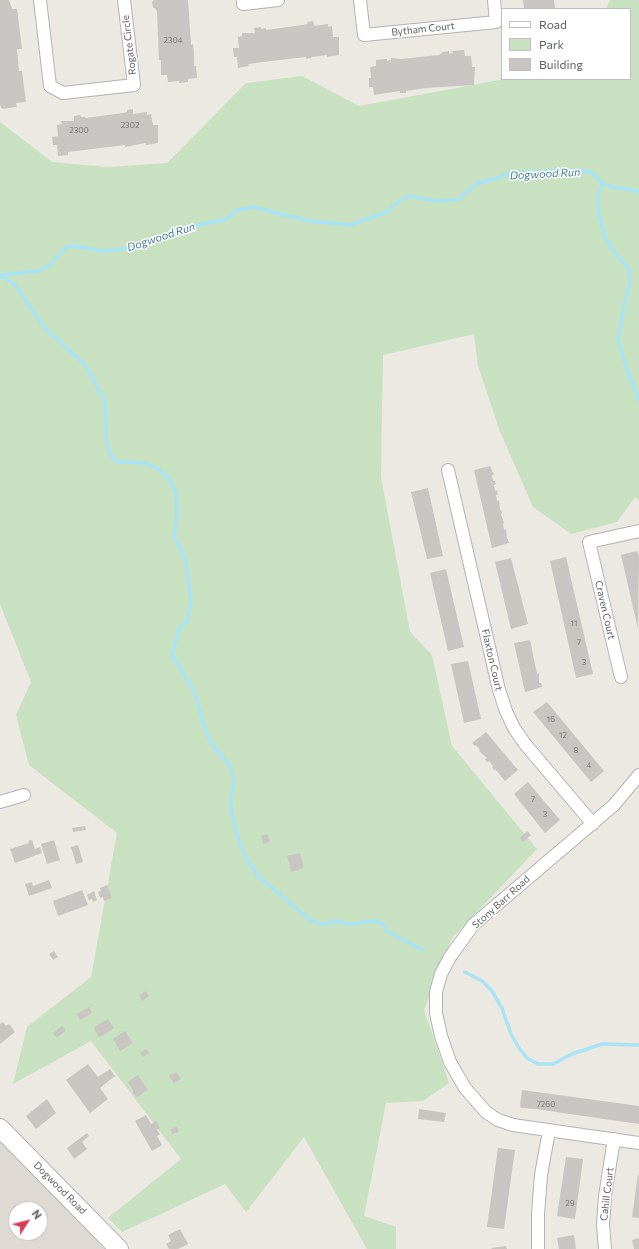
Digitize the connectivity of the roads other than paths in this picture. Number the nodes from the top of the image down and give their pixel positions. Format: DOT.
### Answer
graph roads {
  1 [pos="40,0"];
  2 [pos="124,0"];
  3 [pos="243,0"];
  4 [pos="278,0"];
  5 [pos="360,0"];
  6 [pos="494,0"];
  7 [pos="448,470"];
  8 [pos="639,531"];
  9 [pos="621,677"];
  10 [pos="639,775"];
  11 [pos="24,795"];
  12 [pos="0,802"];
  13 [pos="593,824"];
  14 [pos="0,1128"];
  15 [pos="549,1131"];
  16 [pos="614,1139"];
  17 [pos="639,1143"];
  18 [pos="119,1249"];
  19 [pos="538,1249"];
  20 [pos="605,1249"];
  1 -- 2 [label="street, Rogate Circle"];
  3 -- 4 [label="street"];
  5 -- 6 [label="street, Bytham Court"];
  7 -- 13 [label="street, Flaxton Court"];
  8 -- 9 [label="street, Craven Court"];
  10 -- 13 [label="street, Stony Barr Road"];
  11 -- 12 [label="street"];
  13 -- 15 [label="street, Stony Barr Road"];
  14 -- 18 [label="street, Dogwood Road"];
  15 -- 16 [label="street, Stony Barr Road"];
  15 -- 19 [label="street"];
  16 -- 17 [label="street, Stony Barr Road"];
  16 -- 20 [label="street, Cahill Court"];
}
